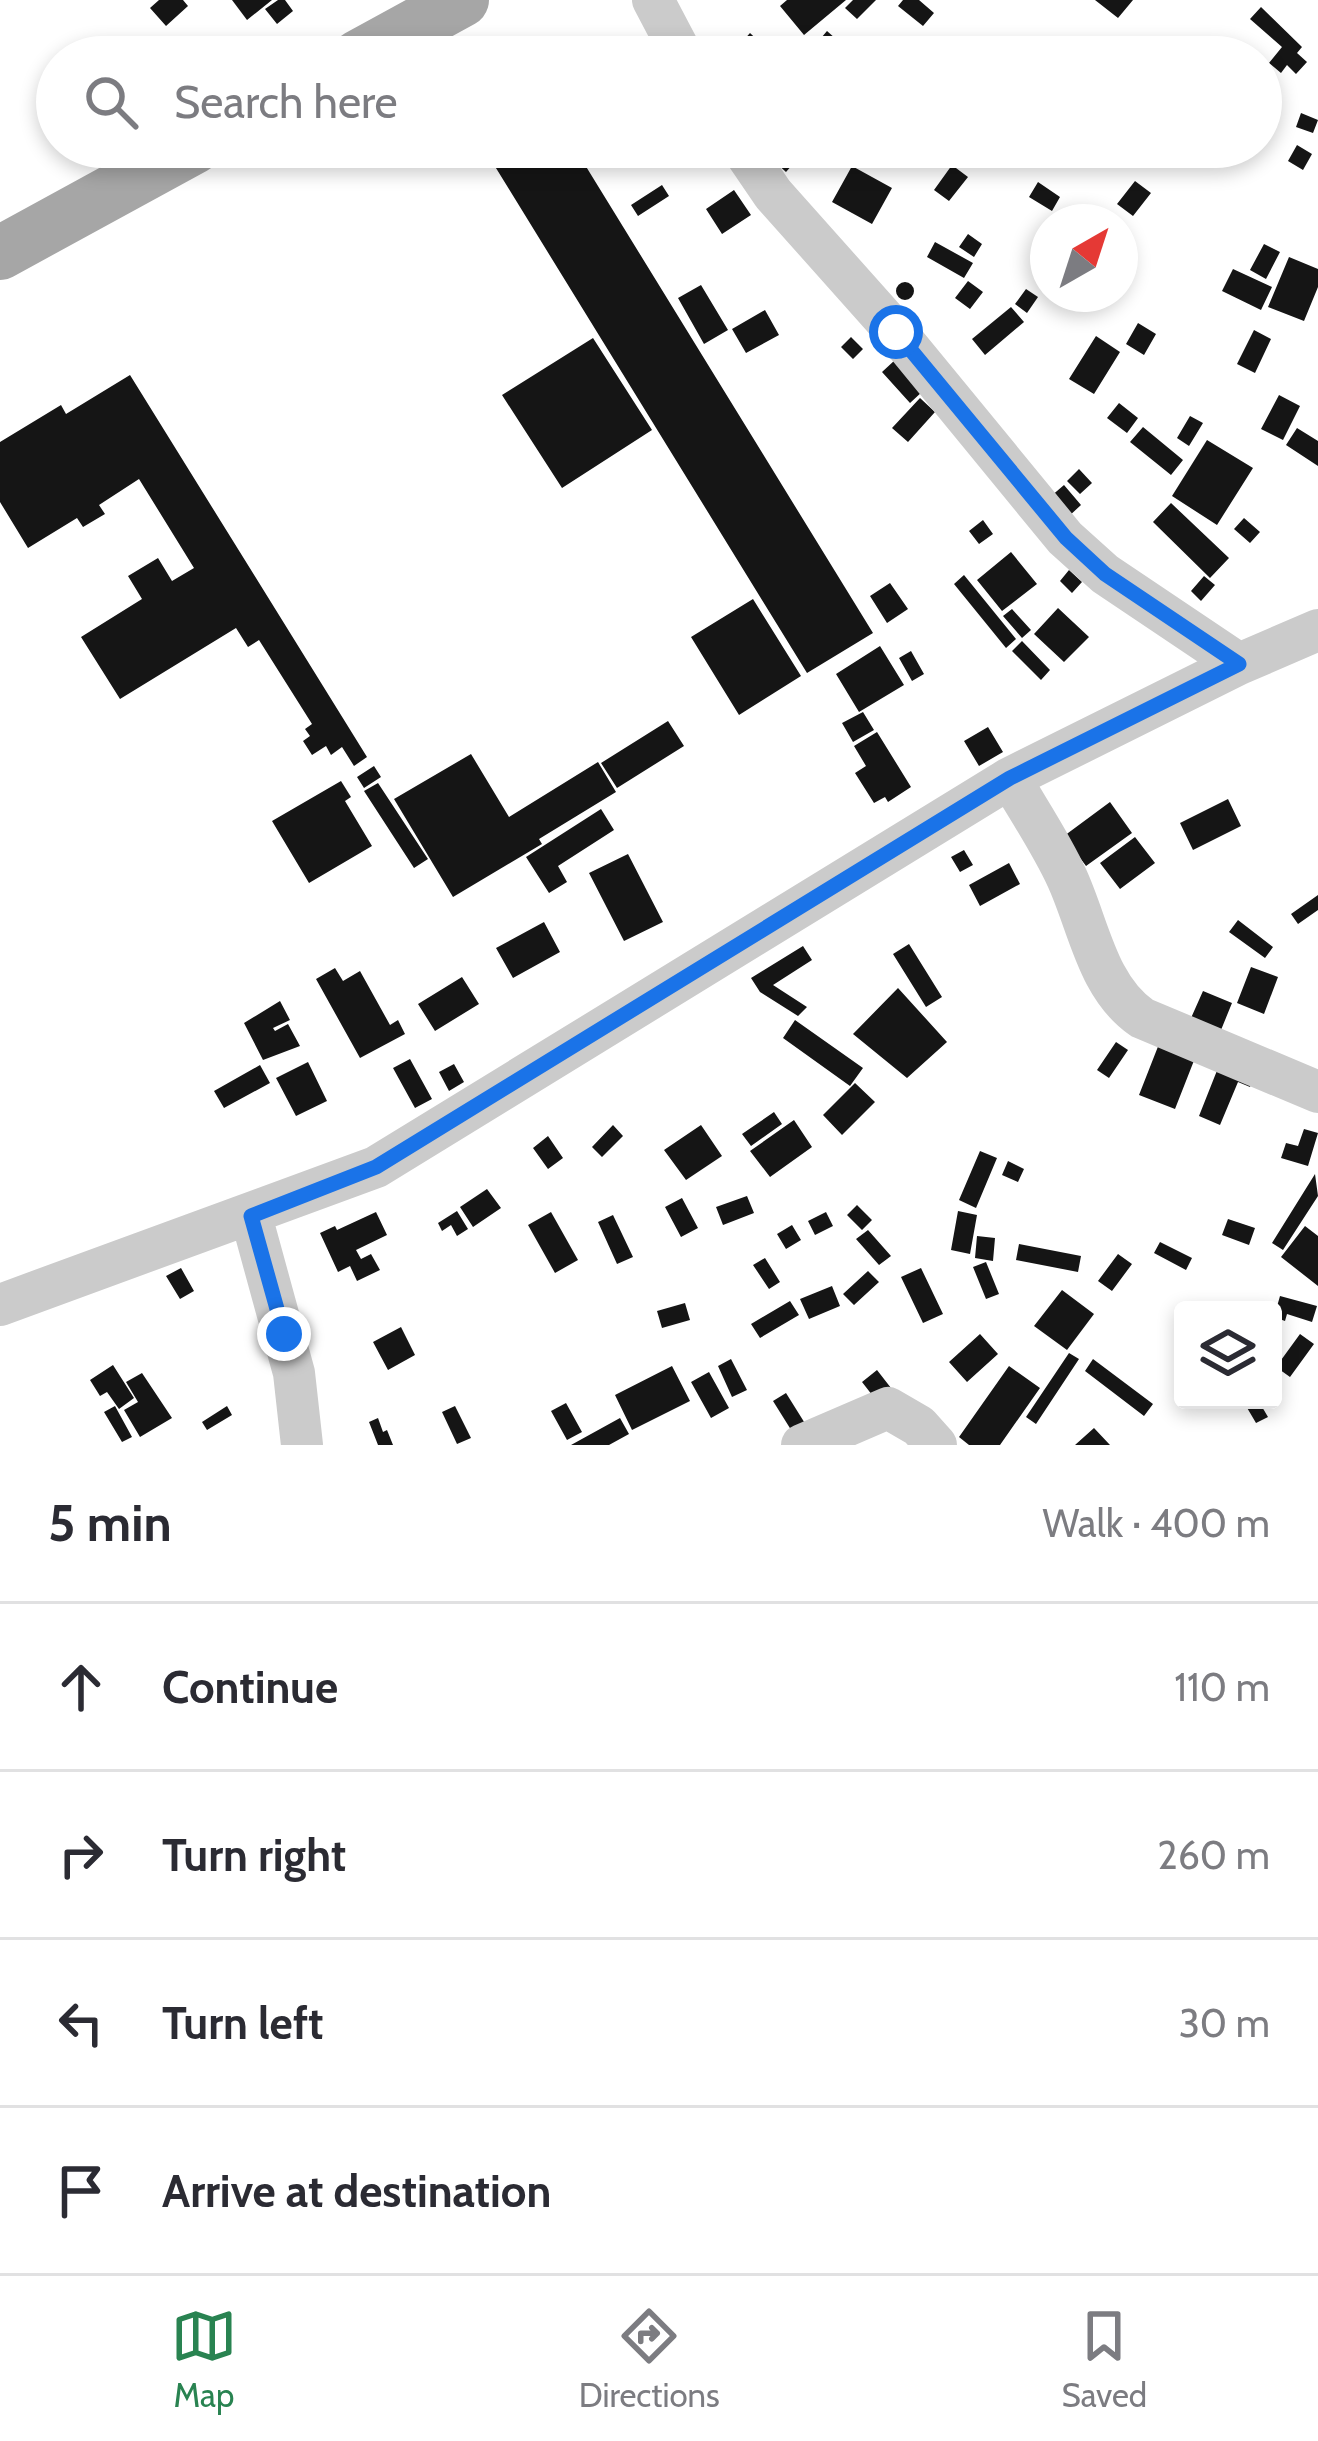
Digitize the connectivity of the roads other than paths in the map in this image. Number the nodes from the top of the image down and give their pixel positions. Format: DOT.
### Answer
graph roads {
  1 [pos="462,0"];
  2 [pos="653,0"];
  3 [pos="396,36"];
  4 [pos="672,36"];
  5 [pos="156,168"];
  6 [pos="755,168"];
  7 [pos="0,253"];
  8 [pos="1318,631"];
  9 [pos="1239,664"];
  10 [pos="1010,778"];
  11 [pos="1318,1092"];
  12 [pos="251,1216"];
  13 [pos="0,1306"];
  14 [pos="302,1445"];
  15 [pos="802,1445"];
  16 [pos="936,1445"];
  1 -- 3 [label="main road"];
  2 -- 4 [label="street"];
  5 -- 7 [label="main road"];
  6 -- 9 [label="street"];
  8 -- 9 [label="street"];
  9 -- 10 [label="street"];
  10 -- 11 [label="street"];
  10 -- 12 [label="street"];
  12 -- 13 [label="street"];
  12 -- 14 [label="street"];
  15 -- 16 [label="street"];
}
